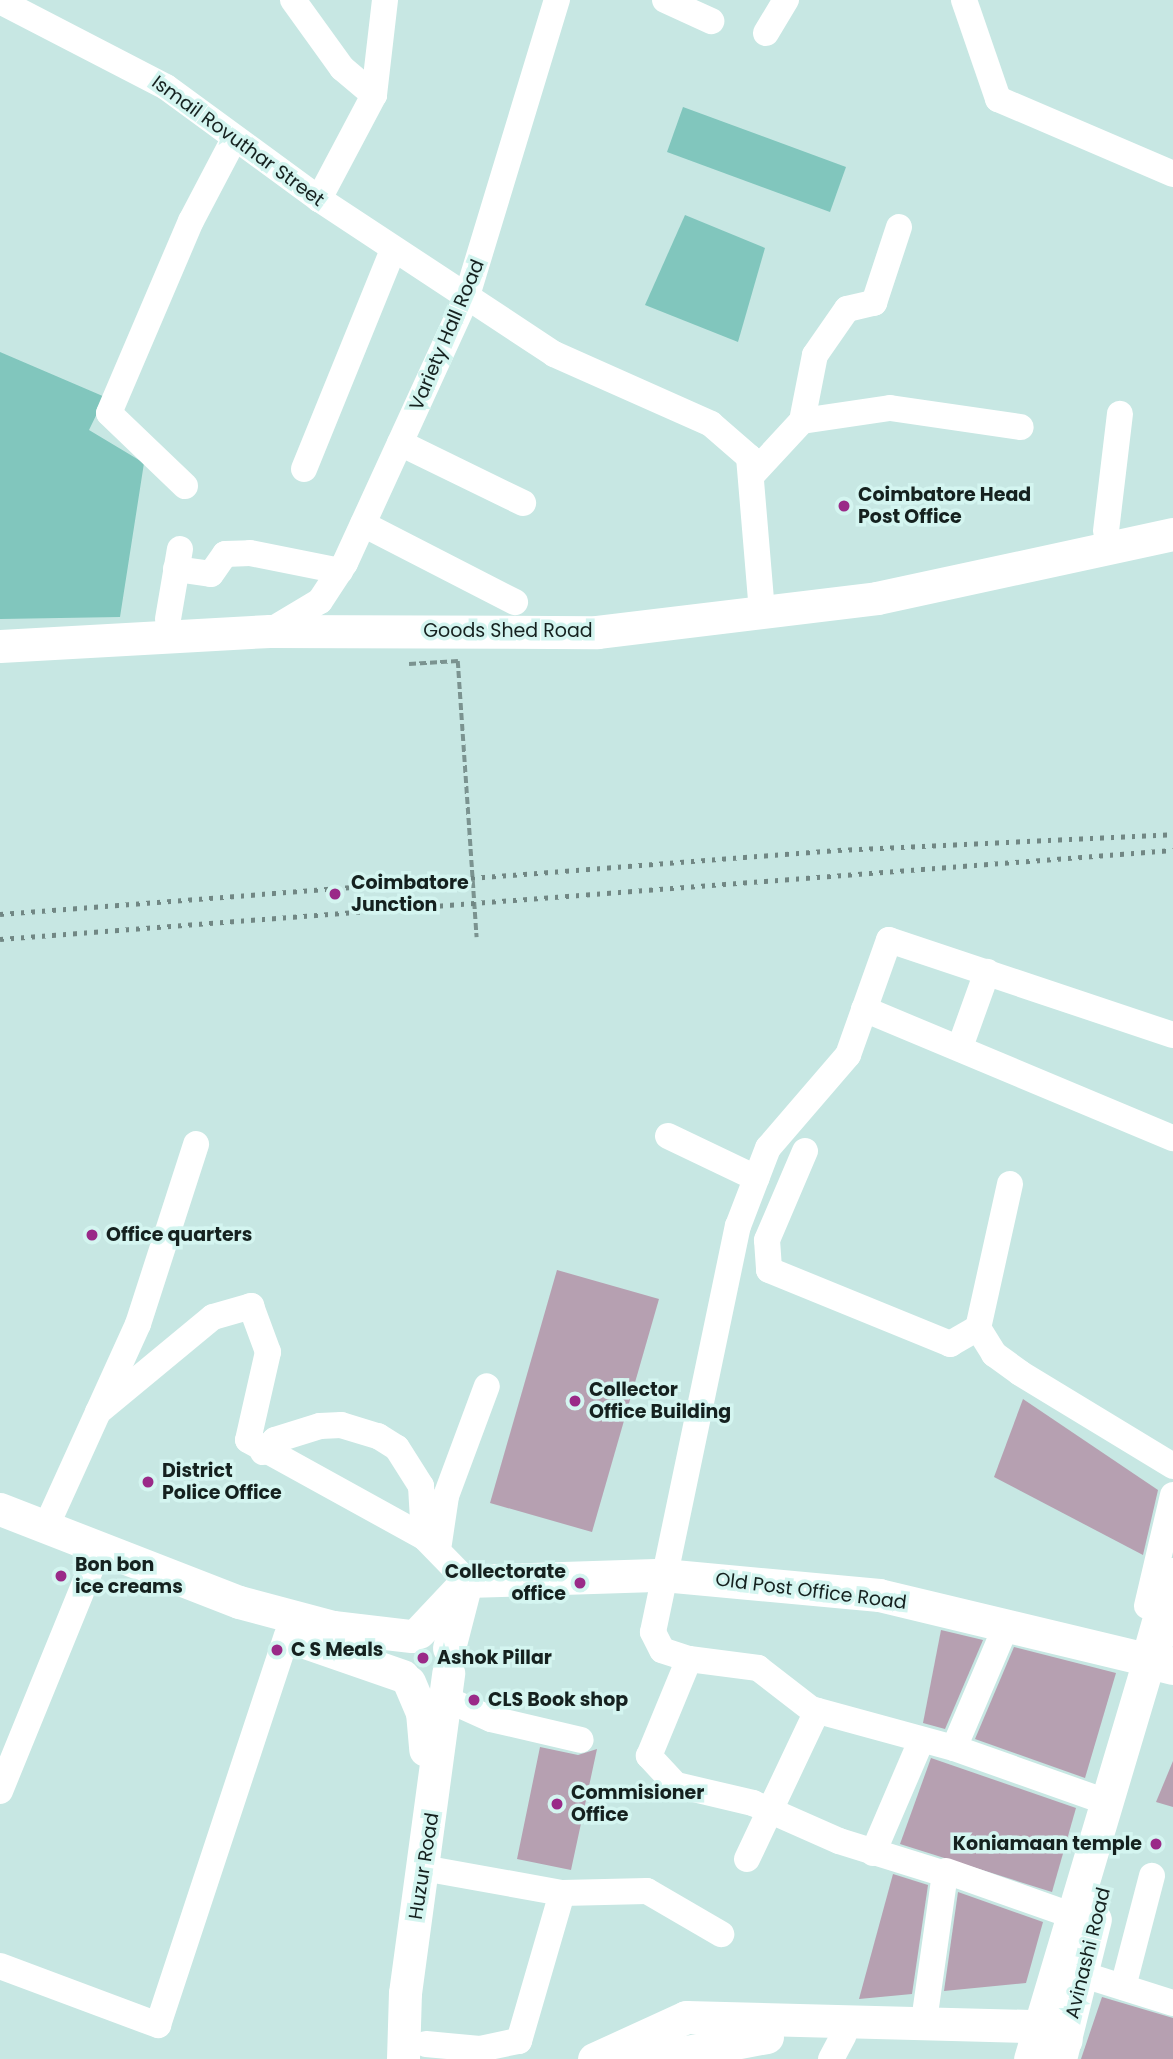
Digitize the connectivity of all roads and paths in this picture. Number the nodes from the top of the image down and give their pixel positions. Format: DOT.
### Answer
graph roads {
  1 [pos="293,0"];
  2 [pos="385,0"];
  3 [pos="557,0"];
  4 [pos="665,0"];
  5 [pos="786,0"];
  6 [pos="964,0"];
  7 [pos="0,1"];
  8 [pos="711,21"];
  9 [pos="766,33"];
  10 [pos="374,95"];
  11 [pos="234,139"];
  12 [pos="1173,174"];
  13 [pos="319,199"];
  14 [pos="899,227"];
  15 [pos="393,250"];
  16 [pos="466,299"];
  17 [pos="1119,414"];
  18 [pos="802,422"];
  19 [pos="1021,427"];
  20 [pos="400,443"];
  21 [pos="304,468"];
  22 [pos="752,475"];
  23 [pos="185,486"];
  24 [pos="523,503"];
  25 [pos="1173,516"];
  26 [pos="363,524"];
  27 [pos="1106,531"];
  28 [pos="1173,534"];
  29 [pos="1173,550"];
  30 [pos="1010,569"];
  31 [pos="340,571"];
  32 [pos="515,603"];
  33 [pos="762,612"];
  34 [pos="169,619"];
  35 [pos="270,631"];
  36 [pos="0,646"];
  37 [pos="409,664"];
  38 [pos="477,937"];
  39 [pos="986,972"];
  40 [pos="864,1009"];
  41 [pos="1173,1035"];
  42 [pos="960,1047"];
  43 [pos="668,1136"];
  44 [pos="1173,1138"];
  45 [pos="196,1144"];
  46 [pos="805,1152"];
  47 [pos="756,1178"];
  48 [pos="1010,1184"];
  49 [pos="978,1328"];
  50 [pos="487,1386"];
  51 [pos="98,1412"];
  52 [pos="263,1452"];
  53 [pos="1173,1466"];
  54 [pos="1173,1495"];
  55 [pos="0,1509"];
  56 [pos="0,1529"];
  57 [pos="45,1529"];
  58 [pos="431,1543"];
  59 [pos="92,1566"];
  60 [pos="663,1575"];
  61 [pos="467,1581"];
  62 [pos="1006,1626"];
  63 [pos="415,1634"];
  64 [pos="287,1636"];
  65 [pos="1167,1636"];
  66 [pos="689,1659"];
  67 [pos="447,1673"];
  68 [pos="406,1679"];
  69 [pos="817,1711"];
  70 [pos="581,1740"];
  71 [pos="921,1741"];
  72 [pos="954,1748"];
  73 [pos="0,1791"];
  74 [pos="1109,1802"];
  75 [pos="766,1808"];
  76 [pos="873,1853"];
  77 [pos="747,1859"];
  78 [pos="423,1868"];
  79 [pos="946,1871"];
  80 [pos="1152,1876"];
  81 [pos="562,1894"];
  82 [pos="1074,1916"];
  83 [pos="720,1934"];
  84 [pos="0,1966"];
  85 [pos="1081,1974"];
  86 [pos="1123,1987"];
  87 [pos="1173,2003"];
  88 [pos="924,2021"];
  89 [pos="837,2047"];
  90 [pos="1048,2048"];
  91 [pos="415,2051"];
  92 [pos="386,2059"];
  93 [pos="594,2059"];
  94 [pos="649,2059"];
  1 -- 10 [label="street"];
  2 -- 10 [label="street"];
  3 -- 16 [label="street, Variety Hall Road"];
  4 -- 8 [label="street"];
  5 -- 9 [label="street"];
  6 -- 12 [label="street"];
  7 -- 11 [label="street, Ismail Rovuthar Street"];
  10 -- 13 [label="street"];
  11 -- 13 [label="street, Ismail Rovuthar Street"];
  11 -- 23 [label="street"];
  13 -- 15 [label="street, Ismail Rovuthar Street"];
  14 -- 18 [label="street"];
  15 -- 16 [label="street, Ismail Rovuthar Street"];
  15 -- 21 [label="street"];
  16 -- 20 [label="street, Variety Hall Road"];
  16 -- 22 [label="street, Ismail Rovuthar Street"];
  17 -- 27 [label="street"];
  18 -- 19 [label="street"];
  18 -- 22 [label="street"];
  20 -- 24 [label="street"];
  20 -- 26 [label="street, Variety Hall Road"];
  22 -- 33 [label="street"];
  25 -- 27 [label="main road"];
  26 -- 31 [label="street, Variety Hall Road"];
  26 -- 32 [label="street"];
  27 -- 30 [label="main road"];
  28 -- 30 [label="main road, Goods Shed Road"];
  29 -- 30 [label="main road"];
  30 -- 33 [label="main road, Goods Shed Road"];
  31 -- 34 [label="street"];
  31 -- 35 [label="street, Variety Hall Road"];
  33 -- 35 [label="main road, Goods Shed Road"];
  35 -- 36 [label="main road, Goods Shed Road"];
  37 -- 38 [label="path"];
  39 -- 40 [label="street"];
  39 -- 41 [label="street"];
  39 -- 42 [label="street"];
  40 -- 42 [label="street"];
  40 -- 47 [label="street"];
  42 -- 44 [label="street"];
  43 -- 47 [label="street"];
  45 -- 51 [label="street"];
  46 -- 49 [label="street"];
  47 -- 60 [label="street"];
  48 -- 49 [label="street"];
  49 -- 53 [label="street"];
  50 -- 58 [label="street"];
  51 -- 52 [label="street"];
  51 -- 57 [label="street"];
  52 -- 58 [label="street"];
  52 -- 58 [label="street"];
  54 -- 65 [label="street"];
  55 -- 57 [label="main road"];
  56 -- 59 [label="main road"];
  57 -- 63 [label="main road"];
  58 -- 61 [label="street"];
  59 -- 64 [label="main road"];
  59 -- 73 [label="street"];
  60 -- 61 [label="main road, Old Post Office Road"];
  60 -- 62 [label="main road, Old Post Office Road"];
  60 -- 66 [label="street"];
  61 -- 63 [label="main road"];
  61 -- 67 [label="main road"];
  62 -- 65 [label="main road, Old Post Office Road"];
  62 -- 72 [label="street"];
  63 -- 67 [label="main road"];
  63 -- 68 [label="main road"];
  64 -- 68 [label="main road"];
  64 -- 84 [label="street"];
  65 -- 74 [label="main road, Avinashi Road"];
  65 -- 85 [label="main road, Avinashi Road"];
  66 -- 69 [label="street"];
  66 -- 75 [label="street"];
  67 -- 68 [label="main road"];
  67 -- 70 [label="street"];
  67 -- 78 [label="main road, Huzur Road"];
  68 -- 92 [label="main road, Huzur Road"];
  69 -- 71 [label="street"];
  69 -- 75 [label="street"];
  71 -- 72 [label="street"];
  71 -- 76 [label="street"];
  72 -- 74 [label="street"];
  74 -- 82 [label="main road, Avinashi Road"];
  75 -- 76 [label="street"];
  75 -- 77 [label="street"];
  76 -- 88 [label="street"];
  78 -- 81 [label="street"];
  78 -- 91 [label="main road, Huzur Road"];
  79 -- 82 [label="street"];
  80 -- 86 [label="street"];
  81 -- 83 [label="street"];
  81 -- 91 [label="street"];
  82 -- 90 [label="main road, Avinashi Road"];
  85 -- 86 [label="street"];
  85 -- 90 [label="main road, Avinashi Road"];
  86 -- 87 [label="street"];
  88 -- 90 [label="main road"];
  88 -- 93 [label="main road"];
  89 -- 90 [label="main road"];
  89 -- 94 [label="main road"];
}
